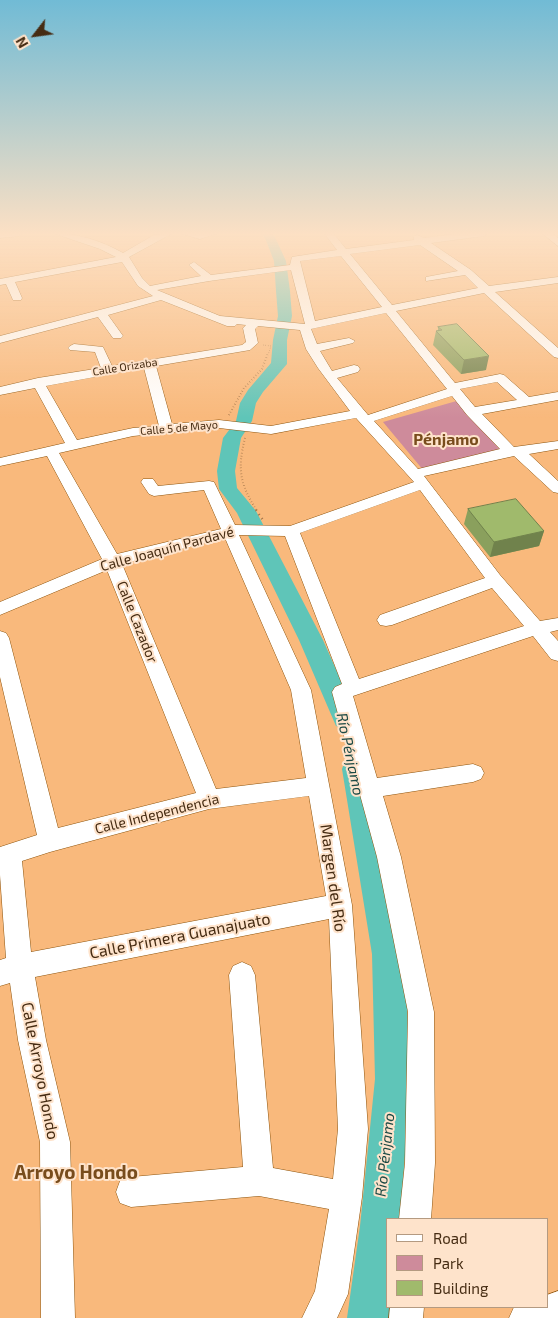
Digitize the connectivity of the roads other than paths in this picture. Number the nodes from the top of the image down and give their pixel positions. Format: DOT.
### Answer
graph roads {
  1 [pos="14,295"];
  2 [pos="158,295"];
  3 [pos="301,295"];
  4 [pos="377,295"];
  5 [pos="456,295"];
  6 [pos="494,295"];
  7 [pos="162,297"];
  8 [pos="16,298"];
  9 [pos="388,309"];
  10 [pos="101,313"];
  11 [pos="258,328"];
  12 [pos="117,336"];
  13 [pos="309,336"];
  14 [pos="0,340"];
  15 [pos="349,341"];
  16 [pos="251,345"];
  17 [pos="74,348"];
  18 [pos="558,354"];
  19 [pos="149,363"];
  20 [pos="354,369"];
  21 [pos="108,370"];
  22 [pos="330,376"];
  23 [pos="38,382"];
  24 [pos="454,389"];
  25 [pos="0,391"];
  26 [pos="558,396"];
  27 [pos="527,402"];
  28 [pos="472,412"];
  29 [pos="362,416"];
  30 [pos="166,428"];
  31 [pos="558,445"];
  32 [pos="73,446"];
  33 [pos="51,452"];
  34 [pos="514,452"];
  35 [pos="0,462"];
  36 [pos="419,479"];
  37 [pos="148,482"];
  38 [pos="558,489"];
  39 [pos="234,530"];
  40 [pos="291,531"];
  41 [pos="112,561"];
  42 [pos="495,581"];
  43 [pos="0,609"];
  44 [pos="386,620"];
  45 [pos="558,624"];
  46 [pos="537,628"];
  47 [pos="0,638"];
  48 [pos="558,654"];
  49 [pos="347,690"];
  50 [pos="473,773"];
  51 [pos="318,786"];
  52 [pos="369,789"];
  53 [pos="209,799"];
  54 [pos="50,841"];
  55 [pos="5,857"];
  56 [pos="340,905"];
  57 [pos="10,970"];
  58 [pos="242,975"];
  59 [pos="260,1180"];
  60 [pos="131,1192"];
  61 [pos="347,1197"];
  62 [pos="415,1218"];
  63 [pos="558,1308"];
  64 [pos="58,1318"];
  65 [pos="319,1318"];
  66 [pos="526,1318"];
  1 -- 8 [label="street"];
  2 -- 7 [label="street"];
  3 -- 13 [label="street"];
  4 -- 9 [label="street"];
  5 -- 9 [label="street"];
  6 -- 18 [label="street"];
  7 -- 10 [label="street"];
  7 -- 11 [label="street"];
  9 -- 13 [label="street"];
  9 -- 24 [label="street"];
  10 -- 12 [label="street"];
  10 -- 14 [label="street"];
  11 -- 13 [label="street"];
  11 -- 16 [label="street"];
  13 -- 15 [label="street"];
  13 -- 22 [label="street"];
  16 -- 19 [label="street, Calle Orizaba"];
  17 -- 21 [label="street"];
  19 -- 21 [label="street, Calle Orizaba"];
  19 -- 30 [label="street"];
  20 -- 22 [label="street"];
  21 -- 23 [label="street, Calle Orizaba"];
  22 -- 29 [label="street"];
  23 -- 25 [label="street, Calle Orizaba"];
  23 -- 32 [label="street"];
  24 -- 27 [label="street"];
  24 -- 28 [label="street"];
  24 -- 29 [label="street, Calle 5 de Mayo"];
  26 -- 27 [label="street"];
  27 -- 28 [label="street"];
  28 -- 34 [label="street"];
  29 -- 30 [label="street, Calle 5 de Mayo"];
  29 -- 36 [label="street"];
  30 -- 32 [label="street, Calle 5 de Mayo"];
  31 -- 34 [label="street"];
  32 -- 33 [label="street, Calle 5 de Mayo"];
  33 -- 35 [label="street, Calle 5 de Mayo"];
  33 -- 41 [label="street, Calle Cazador"];
  34 -- 36 [label="street, Calle Joaquín Pardavé"];
  34 -- 38 [label="street"];
  36 -- 40 [label="street, Calle Joaquín Pardavé"];
  36 -- 42 [label="street"];
  37 -- 39 [label="street, Margen del Río"];
  39 -- 40 [label="street, Calle Joaquín Pardavé"];
  39 -- 41 [label="street, Calle Joaquín Pardavé"];
  39 -- 51 [label="street, Margen del Río"];
  40 -- 49 [label="street"];
  41 -- 43 [label="street, Calle Joaquín Pardavé"];
  41 -- 53 [label="street, Calle Cazador"];
  42 -- 44 [label="street"];
  42 -- 46 [label="street"];
  45 -- 46 [label="street"];
  46 -- 48 [label="street"];
  46 -- 49 [label="street"];
  47 -- 54 [label="street"];
  49 -- 52 [label="street"];
  50 -- 52 [label="street"];
  51 -- 53 [label="street, Calle Independencia"];
  51 -- 56 [label="street, Margen del Río"];
  52 -- 62 [label="street"];
  53 -- 54 [label="street, Calle Independencia"];
  54 -- 55 [label="street, Calle Independencia"];
  55 -- 57 [label="street, Calle Arroyo Hondo"];
  56 -- 57 [label="street, Calle Primera Guanajuato"];
  56 -- 61 [label="street, Margen del Río"];
  57 -- 64 [label="street, Calle Arroyo Hondo"];
  58 -- 59 [label="street"];
  59 -- 60 [label="street"];
  59 -- 61 [label="street"];
  61 -- 65 [label="street, Margen del Río"];
  63 -- 66 [label="street"];
}
